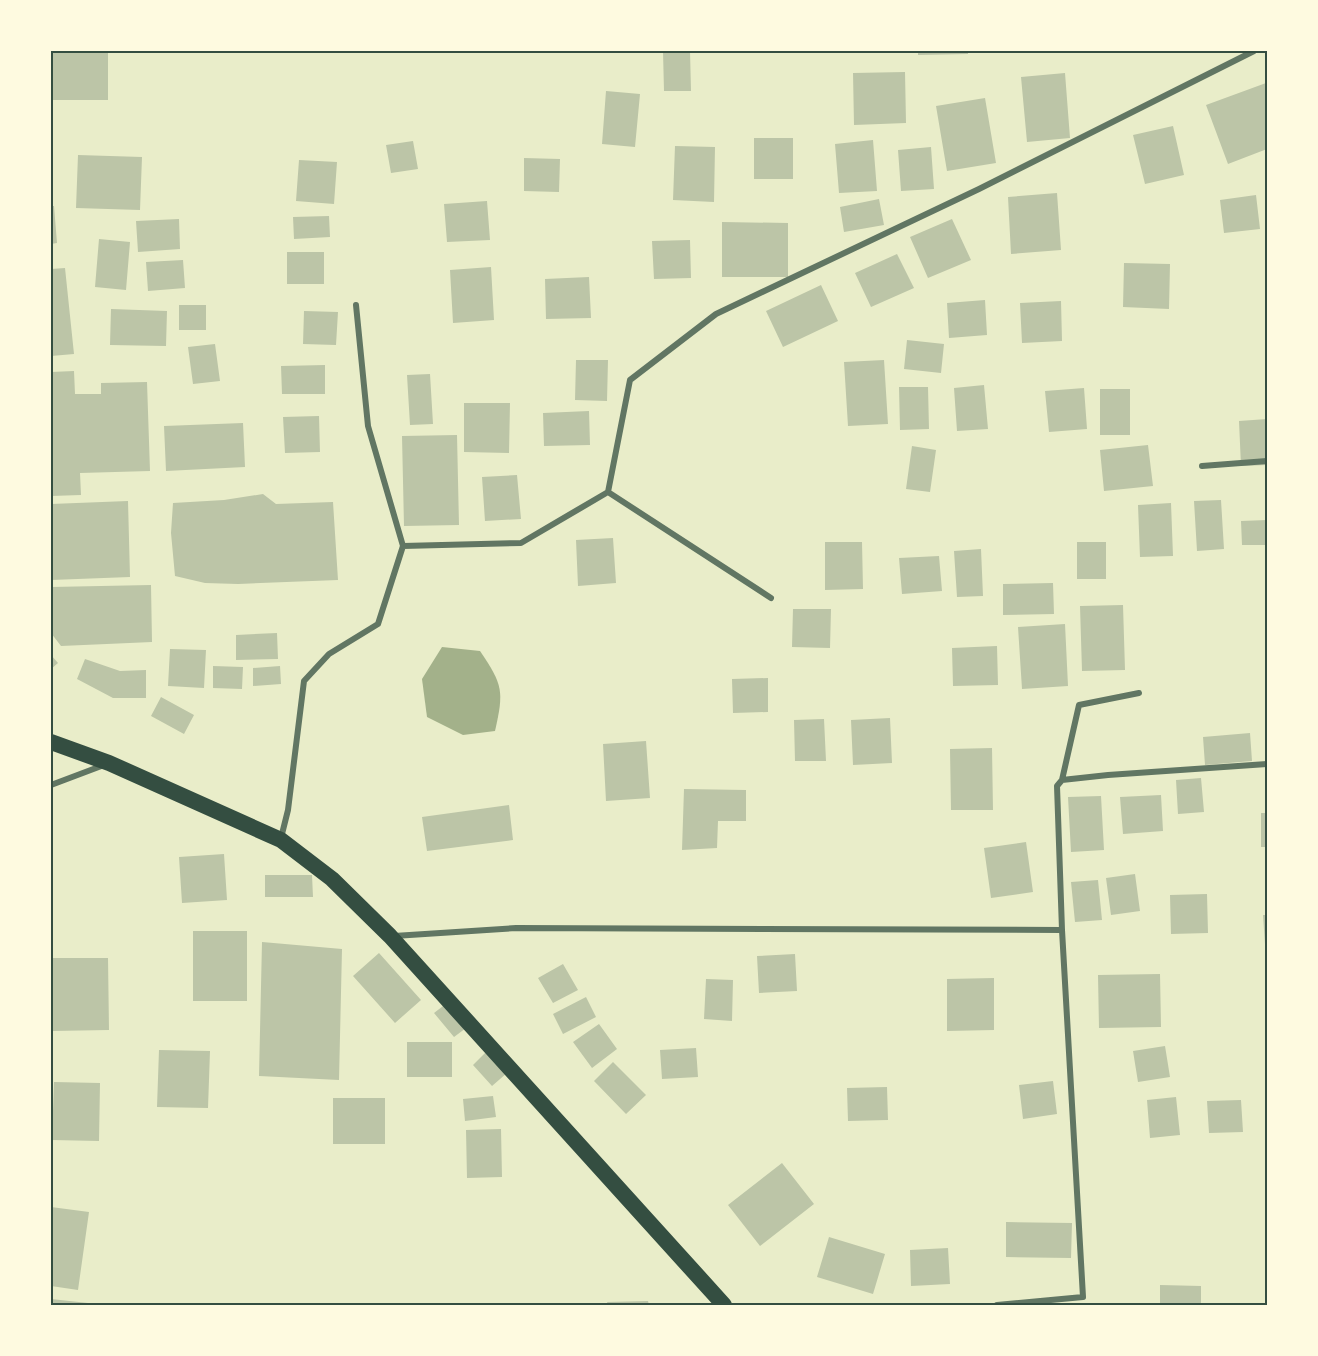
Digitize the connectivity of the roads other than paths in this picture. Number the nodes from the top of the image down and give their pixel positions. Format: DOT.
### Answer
graph roads {
  1 [pos="1254,51"];
  2 [pos="356,305"];
  3 [pos="1267,460"];
  4 [pos="1202,466"];
  5 [pos="608,492"];
  6 [pos="403,546"];
  7 [pos="771,598"];
  8 [pos="1139,693"];
  9 [pos="51,742"];
  10 [pos="109,763"];
  11 [pos="1267,765"];
  12 [pos="1062,780"];
  13 [pos="51,785"];
  14 [pos="281,840"];
  15 [pos="1062,930"];
  16 [pos="390,936"];
  17 [pos="724,1305"];
  18 [pos="997,1305"];
  1 -- 5 [label="street"];
  2 -- 6 [label="street"];
  3 -- 4 [label="street"];
  5 -- 6 [label="street"];
  5 -- 7 [label="street"];
  6 -- 14 [label="street"];
  8 -- 12 [label="street"];
  9 -- 10 [label="highway"];
  10 -- 13 [label="street"];
  10 -- 14 [label="highway"];
  11 -- 12 [label="street"];
  12 -- 15 [label="street"];
  14 -- 16 [label="highway"];
  15 -- 16 [label="street"];
  15 -- 18 [label="street"];
  16 -- 17 [label="highway"];
}
